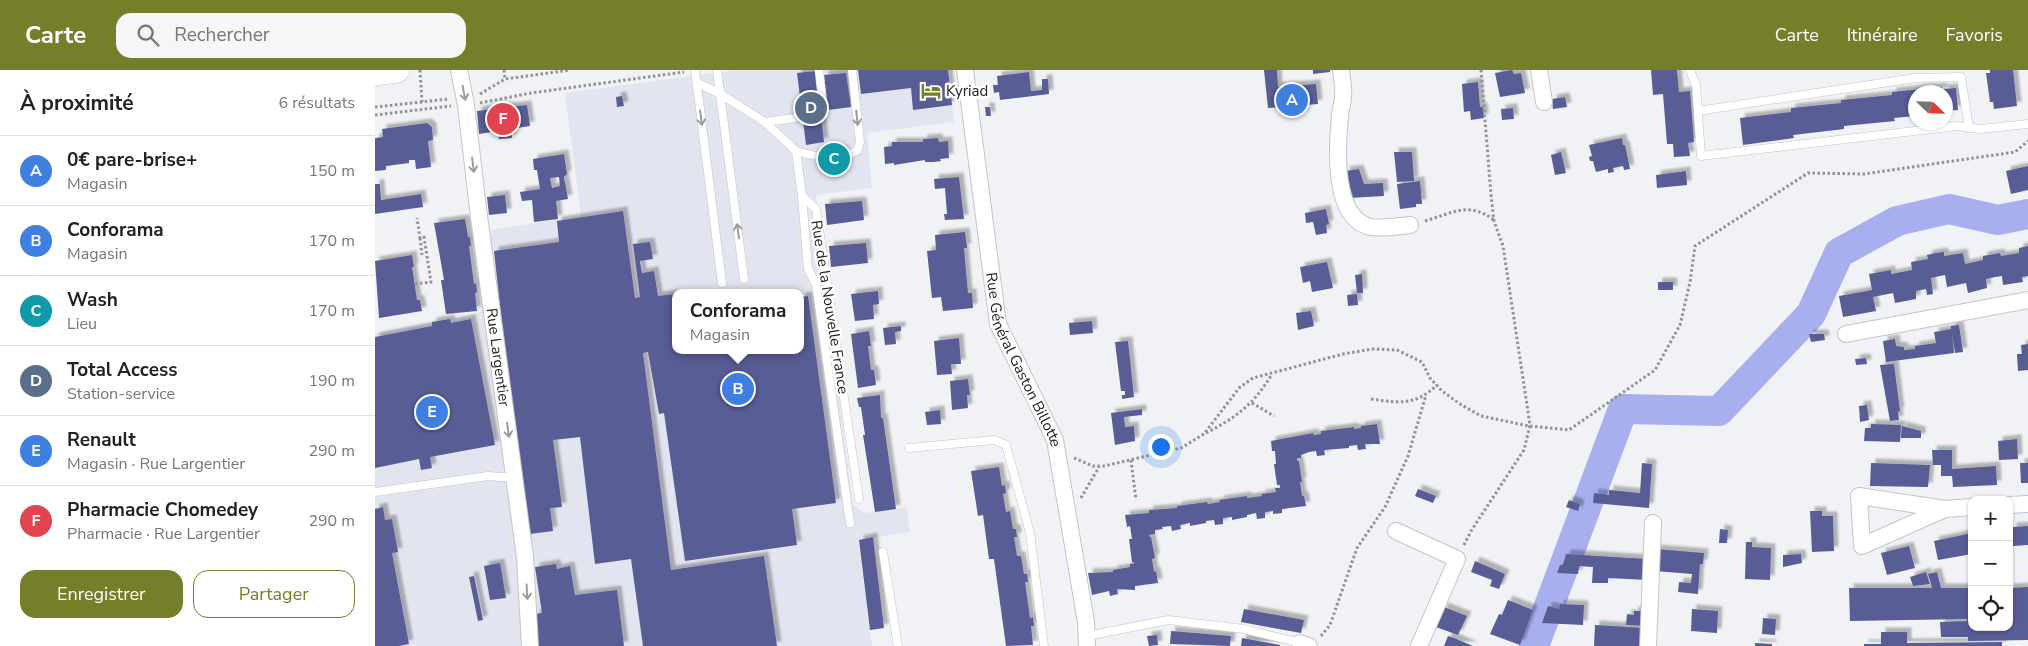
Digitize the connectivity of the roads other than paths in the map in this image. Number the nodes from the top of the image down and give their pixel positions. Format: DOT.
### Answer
graph roads {
  1 [pos="397,70"];
  2 [pos="459,70"];
  3 [pos="695,70"];
  4 [pos="717,70"];
  5 [pos="819,70"];
  6 [pos="852,70"];
  7 [pos="965,70"];
  8 [pos="1341,70"];
  9 [pos="1539,70"];
  10 [pos="1690,70"];
  11 [pos="375,73"];
  12 [pos="1961,74"];
  13 [pos="697,83"];
  14 [pos="719,93"];
  15 [pos="1544,102"];
  16 [pos="1698,111"];
  17 [pos="765,122"];
  18 [pos="2028,124"];
  19 [pos="1969,128"];
  20 [pos="796,151"];
  21 [pos="802,196"];
  22 [pos="1410,225"];
  23 [pos="744,279"];
  24 [pos="721,282"];
  25 [pos="2028,300"];
  26 [pos="1846,334"];
  27 [pos="909,448"];
  28 [pos="514,478"];
  29 [pos="375,492"];
  30 [pos="859,498"];
  31 [pos="2028,504"];
  32 [pos="2013,505"];
  33 [pos="1968,507"];
  34 [pos="1945,509"];
  35 [pos="850,523"];
  36 [pos="1653,523"];
  37 [pos="1396,530"];
  38 [pos="883,552"];
  39 [pos="1087,641"];
  40 [pos="1309,643"];
  41 [pos="530,646"];
  42 [pos="897,646"];
  43 [pos="1044,646"];
  44 [pos="1419,646"];
  45 [pos="1648,646"];
  1 -- 11 [label="main road"];
  2 -- 28 [label="street, Rue Largentier, one-way"];
  3 -- 13 [label="lane"];
  4 -- 14 [label="lane"];
  5 -- 17 [label="lane"];
  6 -- 20 [label="lane, one-way"];
  7 -- 39 [label="street, Rue Général Gaston Billotte"];
  8 -- 22 [label="street"];
  9 -- 15 [label="street"];
  10 -- 16 [label="lane"];
  12 -- 16 [label="lane"];
  12 -- 19 [label="lane"];
  13 -- 14 [label="lane"];
  13 -- 24 [label="lane, one-way"];
  14 -- 17 [label="lane"];
  23 -- 14 [label="lane, one-way"];
  16 -- 19 [label="lane"];
  17 -- 20 [label="lane"];
  18 -- 19 [label="lane"];
  20 -- 21 [label="lane"];
  21 -- 30 [label="lane, Rue de la Nouvelle France"];
  21 -- 35 [label="lane"];
  25 -- 26 [label="street"];
  27 -- 43 [label="lane"];
  28 -- 29 [label="lane"];
  28 -- 41 [label="street, Rue Largentier, one-way"];
  31 -- 32 [label="street"];
  33 -- 34 [label="street"];
  34 -- 34 [label="street"];
  36 -- 45 [label="street"];
  37 -- 44 [label="street"];
  38 -- 42 [label="lane"];
  39 -- 40 [label="lane"];
}
